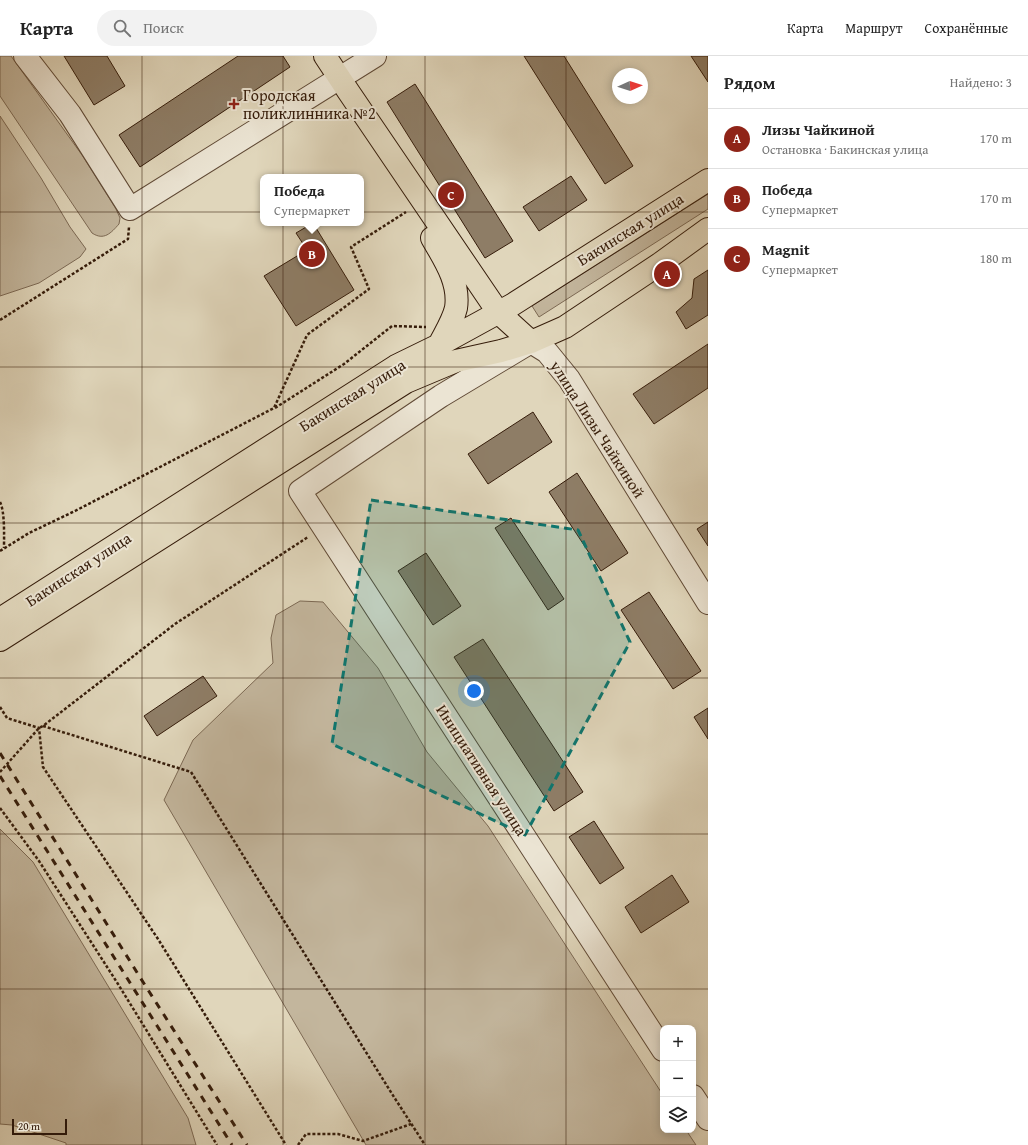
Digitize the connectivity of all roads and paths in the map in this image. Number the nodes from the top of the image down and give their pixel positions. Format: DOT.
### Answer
graph roads {
  1 [pos="25,56"];
  2 [pos="325,56"];
  3 [pos="375,56"];
  4 [pos="344,85"];
  5 [pos="708,180"];
  6 [pos="414,207"];
  7 [pos="130,209"];
  8 [pos="708,229"];
  9 [pos="498,312"];
  10 [pos="0,320"];
  11 [pos="443,336"];
  12 [pos="531,342"];
  13 [pos="423,364"];
  14 [pos="441,396"];
  15 [pos="274,408"];
  16 [pos="0,502"];
  17 [pos="323,527"];
  18 [pos="4,548"];
  19 [pos="0,551"];
  20 [pos="708,603"];
  21 [pos="10,620"];
  22 [pos="0,640"];
  23 [pos="0,707"];
  24 [pos="43,726"];
  25 [pos="39,728"];
  26 [pos="0,772"];
  27 [pos="0,808"];
  28 [pos="660,1045"];
  29 [pos="694,1097"];
  30 [pos="708,1119"];
  31 [pos="411,1124"];
  32 [pos="217,1145"];
  33 [pos="286,1145"];
  34 [pos="298,1145"];
  35 [pos="425,1145"];
  1 -- 7 [label="street"];
  2 -- 4 [label="main road, улица Лизы Чайкиной"];
  3 -- 4 [label="street"];
  4 -- 6 [label="main road, улица Лизы Чайкиной"];
  4 -- 7 [label="street"];
  4 -- 9 [label="main road, улица Лизы Чайкиной"];
  5 -- 9 [label="main road, Бакинская улица"];
  6 -- 11 [label="main road, улица Лизы Чайкиной"];
  6 -- 15 [label="path"];
  7 -- 10 [label="path"];
  8 -- 12 [label="main road, Бакинская улица"];
  9 -- 11 [label="main road, Бакинская улица"];
  9 -- 12 [label="main road, улица Лизы Чайкиной"];
  11 -- 13 [label="main road, Бакинская улица"];
  11 -- 15 [label="path"];
  12 -- 13 [label="main road, Бакинская улица"];
  12 -- 14 [label="street"];
  12 -- 20 [label="street, улица Лизы Чайкиной"];
  13 -- 14 [label="street"];
  13 -- 21 [label="main road, Бакинская улица"];
  14 -- 17 [label="street, Инициативная улица"];
  15 -- 18 [label="path"];
  16 -- 18 [label="path"];
  17 -- 24 [label="path"];
  17 -- 28 [label="street, Инициативная улица"];
  18 -- 19 [label="path"];
  21 -- 22 [label="main road, Бакинская улица"];
  23 -- 25 [label="path"];
  24 -- 25 [label="path"];
  24 -- 31 [label="path"];
  25 -- 26 [label="path"];
  25 -- 33 [label="path"];
  27 -- 32 [label="path"];
  29 -- 30 [label="street"];
  31 -- 34 [label="path"];
  31 -- 35 [label="path"];
}
